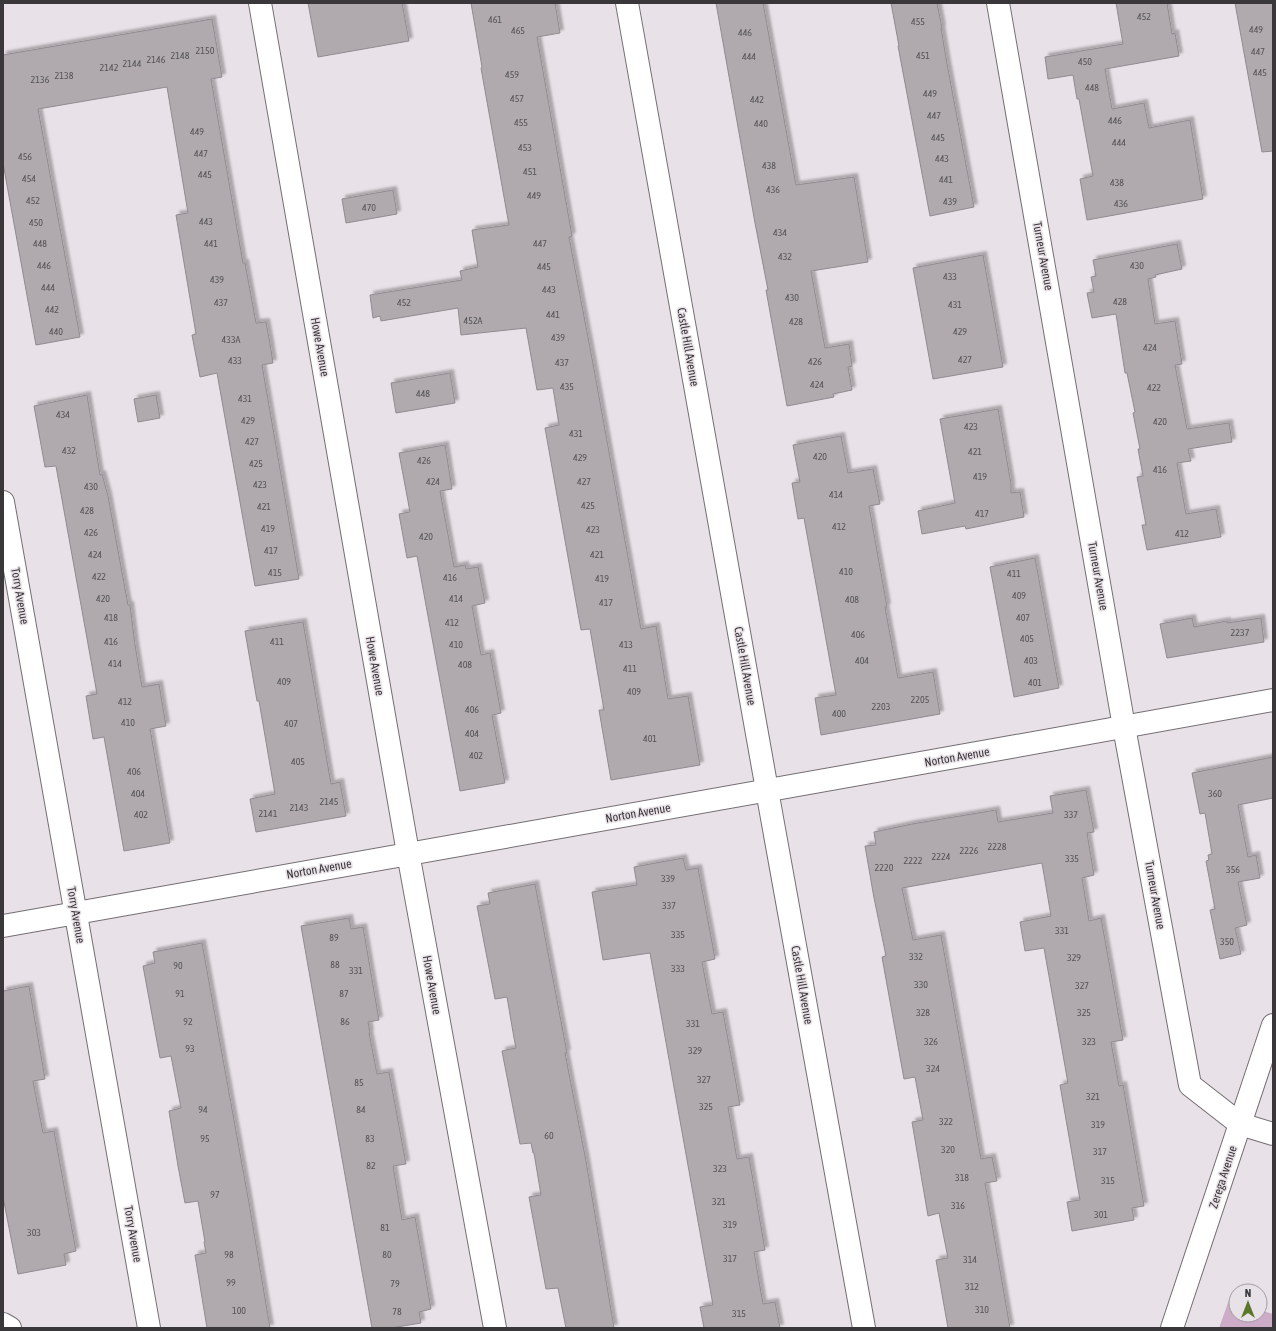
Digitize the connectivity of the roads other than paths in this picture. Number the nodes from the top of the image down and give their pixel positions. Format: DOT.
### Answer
graph roads {
  1 [pos="260,3"];
  2 [pos="627,3"];
  3 [pos="998,3"];
  4 [pos="3,502"];
  5 [pos="1273,700"];
  6 [pos="1124,727"];
  7 [pos="767,790"];
  8 [pos="408,853"];
  9 [pos="76,912"];
  10 [pos="3,926"];
  11 [pos="1273,1025"];
  12 [pos="1240,1124"];
  13 [pos="1273,1134"];
  14 [pos="3,1324"];
  15 [pos="10,1328"];
  16 [pos="149,1328"];
  17 [pos="495,1328"];
  18 [pos="864,1328"];
  19 [pos="1172,1328"];
  1 -- 8 [label="street, Howe Avenue"];
  2 -- 7 [label="street, Castle Hill Avenue"];
  3 -- 6 [label="street, Turneur Avenue"];
  4 -- 9 [label="street, Torry Avenue"];
  5 -- 6 [label="street, Norton Avenue"];
  6 -- 7 [label="street, Norton Avenue"];
  6 -- 12 [label="street, Turneur Avenue"];
  7 -- 8 [label="street, Norton Avenue"];
  7 -- 18 [label="street, Castle Hill Avenue"];
  8 -- 9 [label="street, Norton Avenue"];
  8 -- 17 [label="street, Howe Avenue"];
  9 -- 10 [label="street, Norton Avenue"];
  9 -- 16 [label="street, Torry Avenue"];
  11 -- 12 [label="street, Zerega Avenue"];
  12 -- 13 [label="street"];
  12 -- 19 [label="street, Zerega Avenue"];
  14 -- 15 [label="street"];
}
